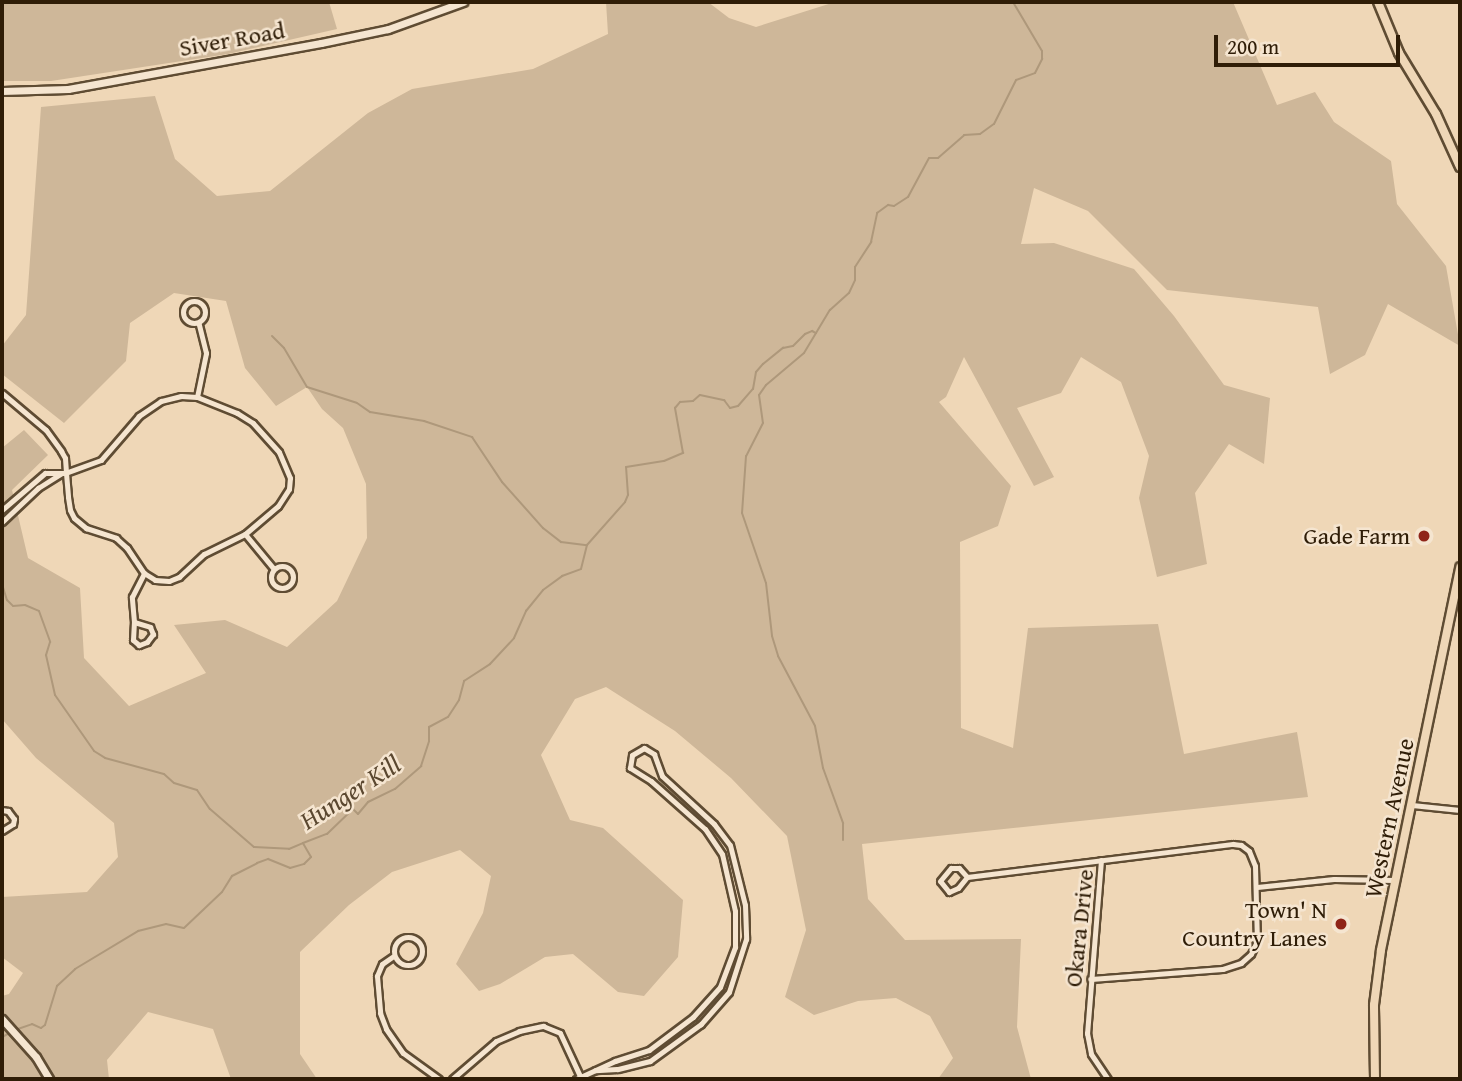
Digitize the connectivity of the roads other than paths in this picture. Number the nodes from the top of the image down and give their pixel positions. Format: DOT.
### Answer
graph roads {
  1 [pos="463,2"];
  2 [pos="1378,2"];
  3 [pos="2,91"];
  4 [pos="1460,167"];
  5 [pos="199,324"];
  6 [pos="2,393"];
  7 [pos="197,397"];
  8 [pos="63,473"];
  9 [pos="2,510"];
  10 [pos="2,522"];
  11 [pos="244,534"];
  12 [pos="1460,567"];
  13 [pos="273,568"];
  14 [pos="144,573"];
  15 [pos="134,622"];
  16 [pos="1412,806"];
  17 [pos="2,810"];
  18 [pos="1460,810"];
  19 [pos="706,817"];
  20 [pos="699,825"];
  21 [pos="2,831"];
  22 [pos="1101,860"];
  23 [pos="967,877"];
  24 [pos="1394,880"];
  25 [pos="1257,887"];
  26 [pos="742,890"];
  27 [pos="732,891"];
  28 [pos="392,957"];
  29 [pos="726,976"];
  30 [pos="1090,979"];
  31 [pos="734,981"];
  32 [pos="2,1018"];
  33 [pos="659,1044"];
  34 [pos="664,1053"];
  35 [pos="595,1070"];
  36 [pos="578,1077"];
  37 [pos="49,1079"];
  38 [pos="439,1079"];
  39 [pos="452,1079"];
  40 [pos="1108,1079"];
  41 [pos="1375,1079"];
  1 -- 3 [label="street, Siver Road"];
  2 -- 4 [label="main road"];
  5 -- 5 [label="street"];
  5 -- 7 [label="street"];
  6 -- 8 [label="street"];
  7 -- 8 [label="street"];
  7 -- 11 [label="street"];
  8 -- 9 [label="street"];
  8 -- 10 [label="street"];
  8 -- 14 [label="street"];
  11 -- 13 [label="street"];
  11 -- 14 [label="street"];
  12 -- 16 [label="main road, Western Avenue"];
  13 -- 13 [label="street"];
  14 -- 15 [label="street"];
  15 -- 15 [label="street"];
  16 -- 18 [label="street"];
  16 -- 24 [label="main road, Western Avenue"];
  17 -- 21 [label="street"];
  19 -- 20 [label="street"];
  19 -- 20 [label="street"];
  19 -- 26 [label="street"];
  20 -- 27 [label="street"];
  22 -- 23 [label="street"];
  22 -- 25 [label="street, Okara Drive"];
  22 -- 30 [label="street, Okara Drive"];
  23 -- 23 [label="street"];
  24 -- 25 [label="street"];
  24 -- 41 [label="main road, Western Avenue"];
  25 -- 30 [label="street"];
  26 -- 27 [label="street"];
  26 -- 31 [label="street"];
  27 -- 29 [label="street"];
  28 -- 28 [label="street"];
  28 -- 38 [label="street"];
  29 -- 31 [label="street"];
  29 -- 33 [label="street"];
  30 -- 40 [label="street, Okara Drive"];
  31 -- 34 [label="street"];
  32 -- 37 [label="street"];
  33 -- 34 [label="street"];
  33 -- 35 [label="street"];
  34 -- 35 [label="street"];
  35 -- 36 [label="street"];
  36 -- 39 [label="street"];
}
